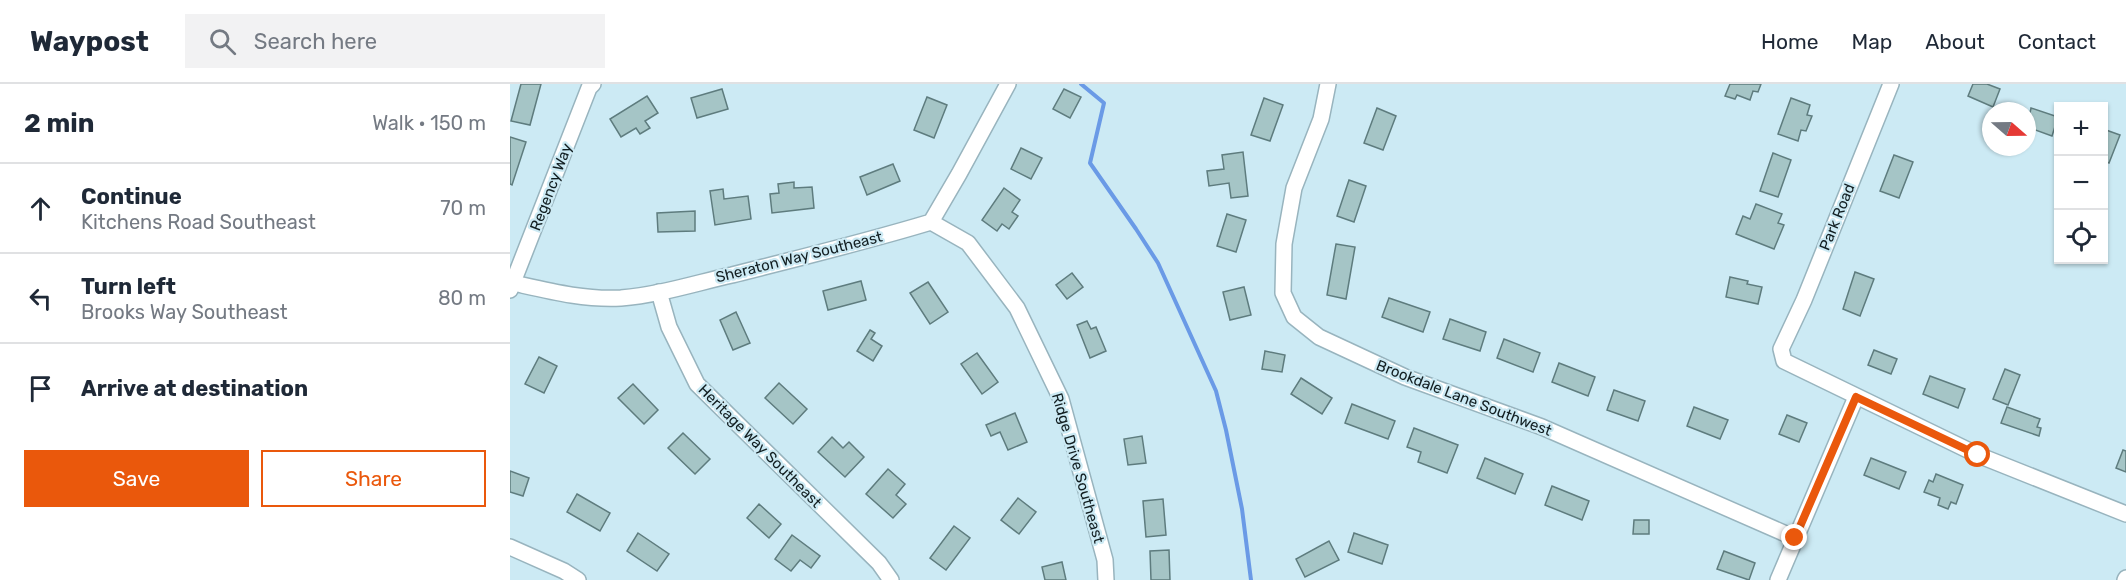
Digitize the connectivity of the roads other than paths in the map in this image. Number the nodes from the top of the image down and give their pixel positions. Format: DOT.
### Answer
graph roads {
  1 [pos="593,84"];
  2 [pos="1328,84"];
  3 [pos="1891,84"];
  4 [pos="1007,85"];
  5 [pos="931,222"];
  6 [pos="512,287"];
  7 [pos="659,292"];
  8 [pos="1856,397"];
  9 [pos="2126,514"];
  10 [pos="1795,538"];
  11 [pos="510,547"];
  12 [pos="578,580"];
  13 [pos="891,580"];
  14 [pos="1106,580"];
  15 [pos="1778,580"];
  1 -- 6 [label="street, Regency Way"];
  2 -- 10 [label="street, Brookdale Lane Southwest"];
  3 -- 8 [label="street, Park Road"];
  4 -- 5 [label="street"];
  5 -- 7 [label="street, Sheraton Way Southeast"];
  5 -- 14 [label="street, Ridge Drive Southeast"];
  6 -- 7 [label="street, Sheraton Way Southeast"];
  7 -- 13 [label="street, Heritage Way Southeast"];
  8 -- 9 [label="street"];
  8 -- 10 [label="street"];
  10 -- 15 [label="street"];
  11 -- 12 [label="street"];
}
